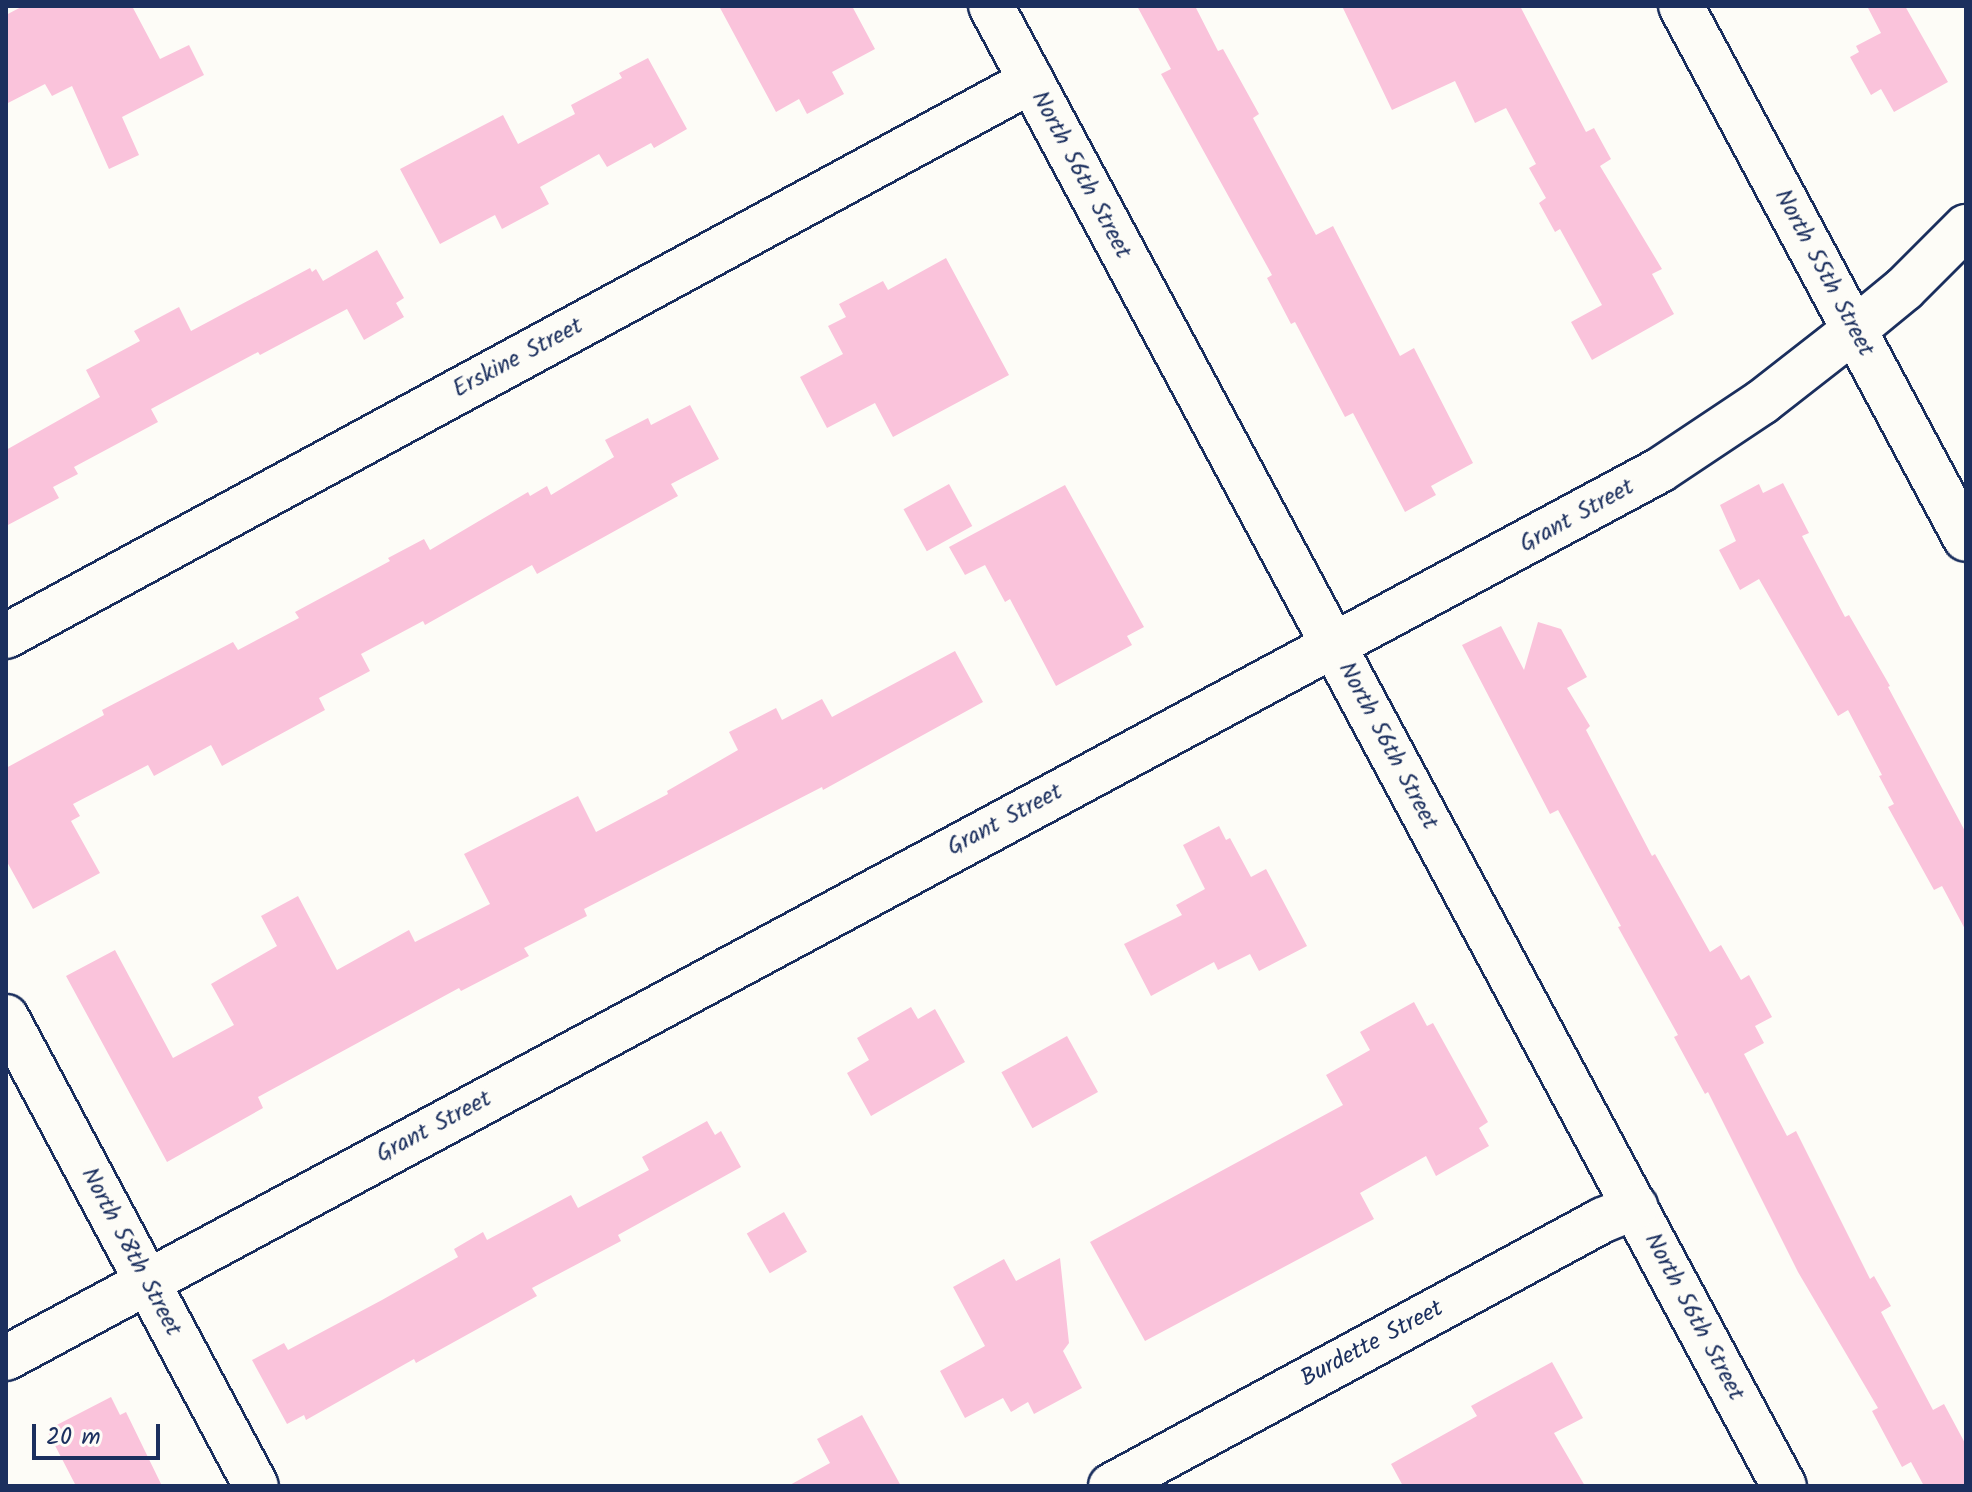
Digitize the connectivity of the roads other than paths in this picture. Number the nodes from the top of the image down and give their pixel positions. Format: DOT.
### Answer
graph roads {
  1 [pos="991,6"];
  2 [pos="1681,6"];
  3 [pos="1031,81"];
  4 [pos="1966,227"];
  5 [pos="1854,330"];
  6 [pos="1966,539"];
  7 [pos="6,636"];
  8 [pos="1333,644"];
  9 [pos="6,1017"];
  10 [pos="1636,1207"];
  11 [pos="147,1281"];
  12 [pos="6,1358"];
  13 [pos="256,1486"];
  14 [pos="1111,1486"];
  15 [pos="1784,1486"];
  1 -- 3 [label="street, North 56th Street"];
  2 -- 5 [label="street, North 55th Street"];
  3 -- 7 [label="street, Erskine Street"];
  3 -- 8 [label="street, North 56th Street"];
  4 -- 5 [label="street, Grant Street"];
  5 -- 6 [label="street, North 55th Street"];
  5 -- 8 [label="street, Grant Street"];
  8 -- 10 [label="street, North 56th Street"];
  8 -- 11 [label="street, Grant Street"];
  9 -- 11 [label="street, North 58th Street"];
  10 -- 14 [label="street, Burdette Street"];
  10 -- 15 [label="street, North 56th Street"];
  11 -- 12 [label="street, Grant Street"];
  11 -- 13 [label="street, North 58th Street"];
}
